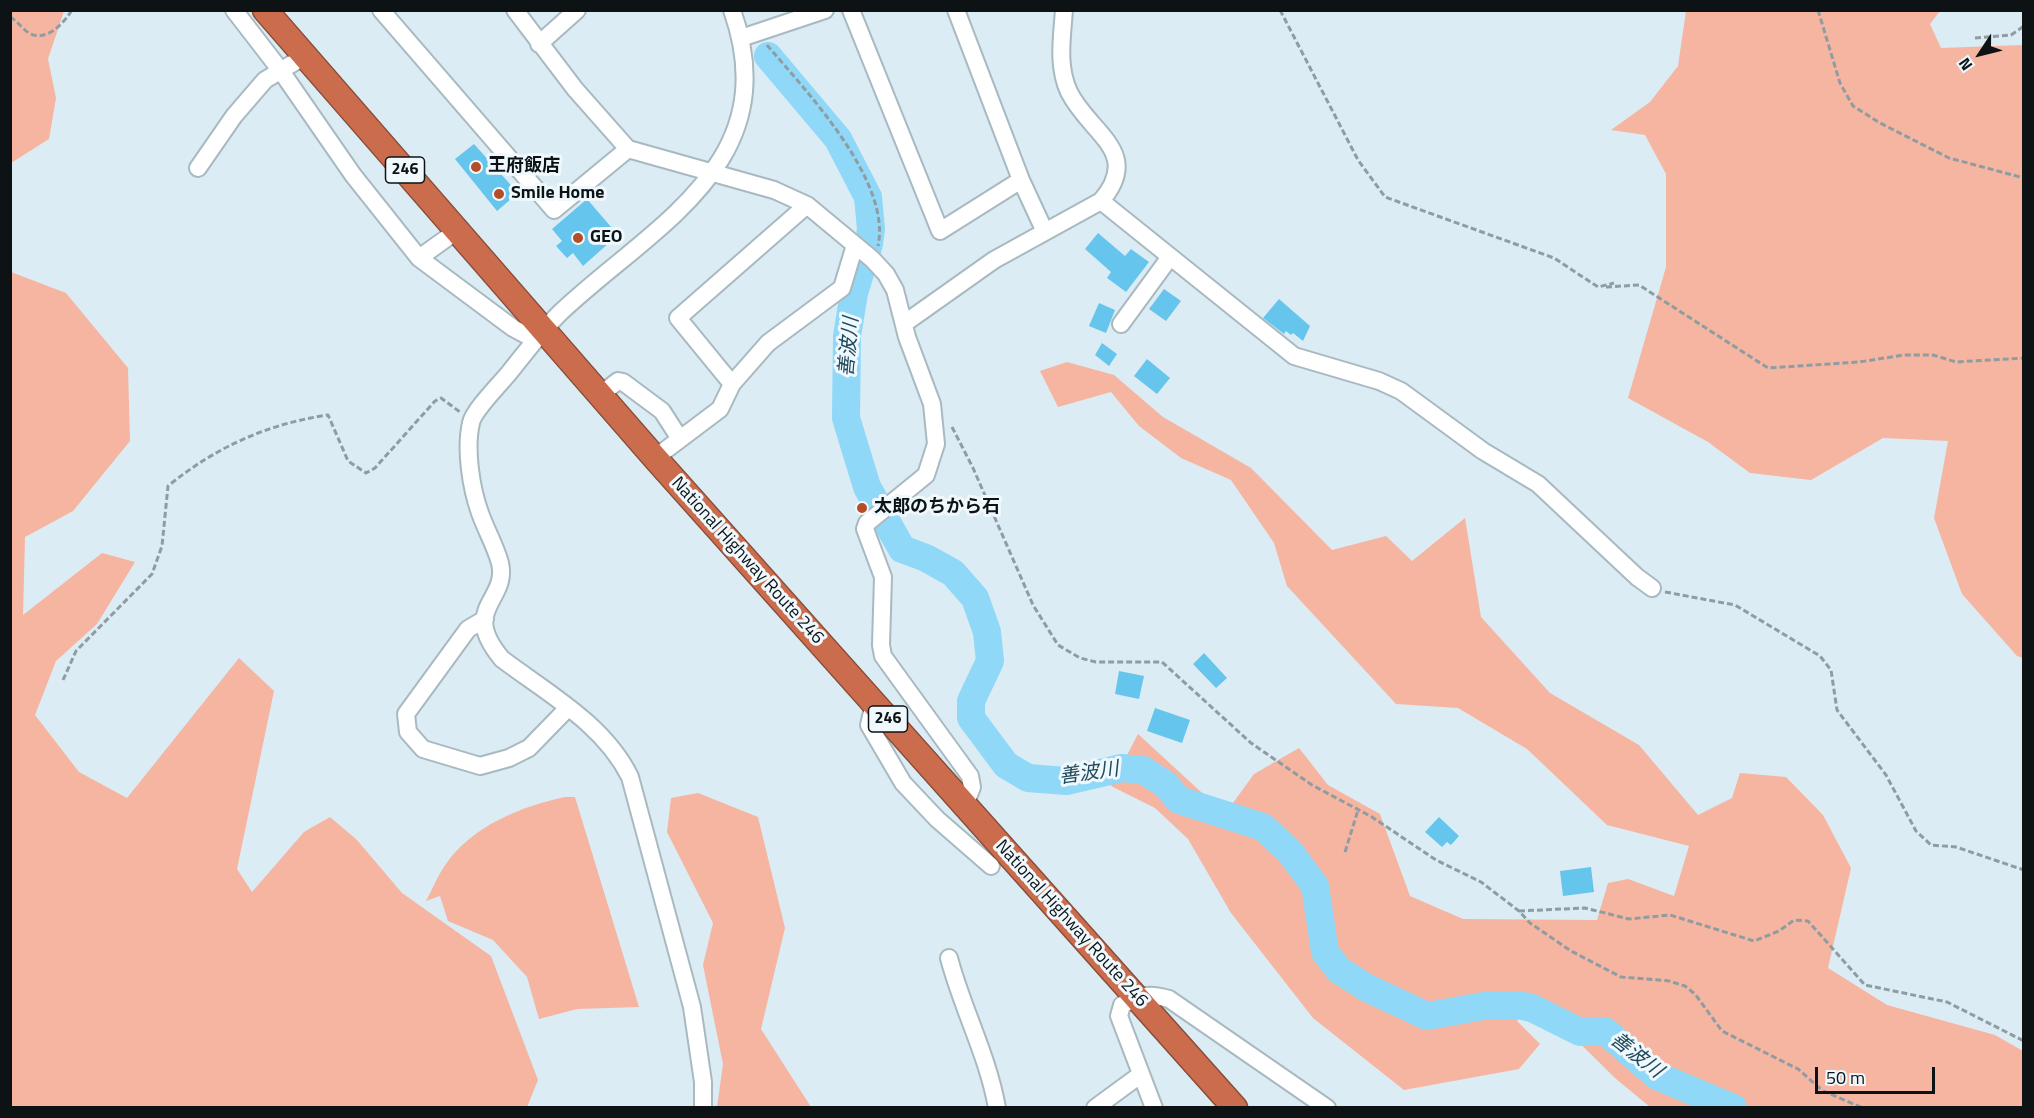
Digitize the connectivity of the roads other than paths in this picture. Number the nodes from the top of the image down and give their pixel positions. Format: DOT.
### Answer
graph roads {
  1 [pos="234,10"];
  2 [pos="265,10"];
  3 [pos="381,10"];
  4 [pos="514,10"];
  5 [pos="578,10"];
  6 [pos="732,10"];
  7 [pos="825,10"];
  8 [pos="851,10"];
  9 [pos="956,10"];
  10 [pos="1064,10"];
  11 [pos="741,38"];
  12 [pos="539,44"];
  13 [pos="304,56"];
  14 [pos="281,71"];
  15 [pos="628,149"];
  16 [pos="198,168"];
  17 [pos="713,173"];
  18 [pos="1021,180"];
  19 [pos="1101,201"];
  20 [pos="807,205"];
  21 [pos="458,230"];
  22 [pos="1045,232"];
  23 [pos="866,254"];
  24 [pos="1170,257"];
  25 [pos="418,258"];
  26 [pos="905,323"];
  27 [pos="1121,324"];
  28 [pos="535,332"];
  29 [pos="732,384"];
  30 [pos="600,395"];
  31 [pos="680,439"];
  32 [pos="655,458"];
  33 [pos="1652,588"];
  34 [pos="484,619"];
  35 [pos="874,704"];
  36 [pos="567,709"];
  37 [pos="965,805"];
  38 [pos="991,866"];
  39 [pos="949,958"];
  40 [pos="1137,997"];
  41 [pos="1140,1075"];
  42 [pos="1227,1104"];
  43 [pos="998,1106"];
  44 [pos="703,1107"];
  45 [pos="1095,1107"];
  46 [pos="1154,1107"];
  47 [pos="1327,1107"];
  1 -- 14 [label="street"];
  2 -- 13 [label="highway, National Highway Route 246 / 246"];
  3 -- 15 [label="street"];
  4 -- 12 [label="street"];
  5 -- 12 [label="street"];
  6 -- 11 [label="street"];
  7 -- 11 [label="street"];
  8 -- 18 [label="street"];
  9 -- 18 [label="street"];
  10 -- 19 [label="street"];
  11 -- 17 [label="street"];
  12 -- 15 [label="street"];
  13 -- 14 [label="street"];
  13 -- 21 [label="highway, National Highway Route 246 / 246"];
  14 -- 16 [label="street"];
  14 -- 25 [label="street"];
  15 -- 17 [label="street"];
  17 -- 20 [label="street"];
  17 -- 28 [label="street"];
  18 -- 22 [label="street"];
  19 -- 22 [label="street"];
  19 -- 24 [label="street"];
  20 -- 23 [label="street"];
  20 -- 29 [label="street"];
  21 -- 25 [label="street"];
  21 -- 28 [label="highway, National Highway Route 246 / 246"];
  22 -- 26 [label="street"];
  23 -- 26 [label="street"];
  23 -- 29 [label="street"];
  24 -- 27 [label="street"];
  24 -- 33 [label="street"];
  25 -- 28 [label="street"];
  26 -- 37 [label="street"];
  28 -- 30 [label="highway, National Highway Route 246 / 246"];
  28 -- 34 [label="street"];
  29 -- 31 [label="street"];
  30 -- 31 [label="street"];
  30 -- 32 [label="highway, National Highway Route 246 / 246"];
  31 -- 32 [label="street"];
  32 -- 35 [label="highway, National Highway Route 246 / 246"];
  34 -- 36 [label="street"];
  34 -- 36 [label="street"];
  35 -- 37 [label="highway, National Highway Route 246 / 246"];
  35 -- 38 [label="street"];
  36 -- 44 [label="street"];
  37 -- 40 [label="highway, National Highway Route 246 / 246"];
  39 -- 43 [label="street"];
  40 -- 41 [label="street"];
  40 -- 42 [label="highway, National Highway Route 246 / 246"];
  40 -- 47 [label="street"];
  41 -- 45 [label="street"];
  41 -- 46 [label="street"];
}
